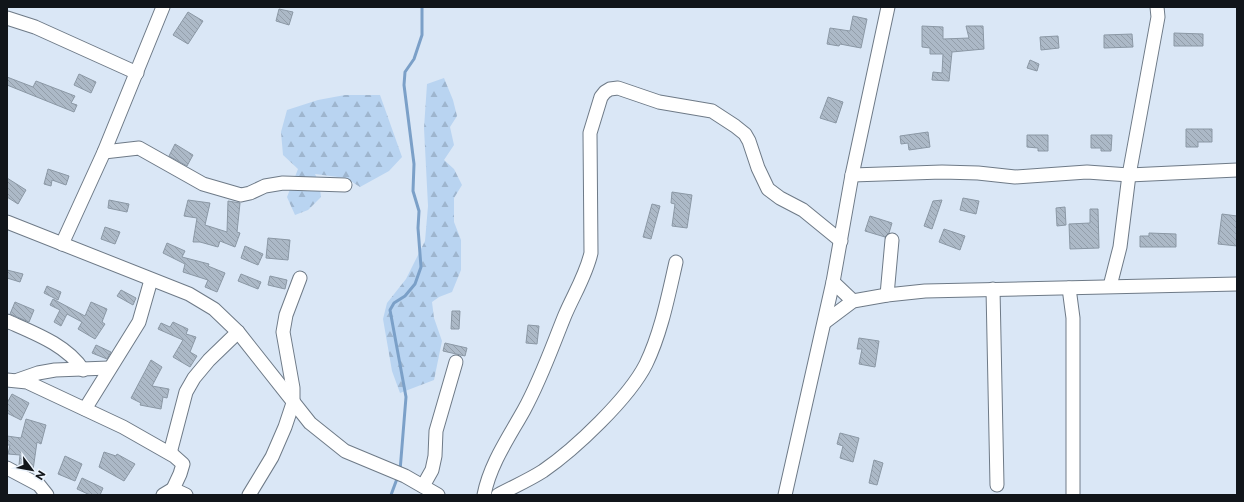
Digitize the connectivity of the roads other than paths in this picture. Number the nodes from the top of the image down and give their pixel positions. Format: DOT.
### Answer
graph roads {
  1 [pos="163,7"];
  2 [pos="888,7"];
  3 [pos="1157,7"];
  4 [pos="7,18"];
  5 [pos="137,73"];
  6 [pos="104,152"];
  7 [pos="1237,170"];
  8 [pos="852,175"];
  9 [pos="1129,175"];
  10 [pos="345,185"];
  11 [pos="7,222"];
  12 [pos="892,240"];
  13 [pos="841,241"];
  14 [pos="62,244"];
  15 [pos="676,262"];
  16 [pos="300,278"];
  17 [pos="151,280"];
  18 [pos="833,282"];
  19 [pos="1237,284"];
  20 [pos="1110,286"];
  21 [pos="1069,288"];
  22 [pos="993,289"];
  23 [pos="887,295"];
  24 [pos="853,301"];
  25 [pos="7,321"];
  26 [pos="825,322"];
  27 [pos="238,332"];
  28 [pos="456,362"];
  29 [pos="109,368"];
  30 [pos="83,370"];
  31 [pos="12,380"];
  32 [pos="293,403"];
  33 [pos="85,410"];
  34 [pos="170,453"];
  35 [pos="7,468"];
  36 [pos="997,485"];
  37 [pos="423,486"];
  38 [pos="168,492"];
  39 [pos="47,495"];
  40 [pos="186,495"];
  41 [pos="249,495"];
  42 [pos="438,495"];
  43 [pos="484,495"];
  44 [pos="498,495"];
  45 [pos="785,495"];
  46 [pos="1073,495"];
  1 -- 5 [label="street"];
  2 -- 8 [label="street"];
  3 -- 9 [label="street"];
  4 -- 5 [label="street"];
  5 -- 6 [label="street"];
  6 -- 10 [label="street"];
  6 -- 14 [label="street"];
  7 -- 9 [label="street"];
  8 -- 9 [label="street"];
  8 -- 13 [label="street"];
  9 -- 20 [label="street"];
  11 -- 14 [label="street"];
  12 -- 23 [label="street"];
  13 -- 18 [label="street"];
  13 -- 43 [label="street"];
  14 -- 17 [label="street"];
  15 -- 44 [label="street"];
  16 -- 32 [label="street"];
  17 -- 27 [label="street"];
  17 -- 29 [label="street"];
  18 -- 24 [label="street"];
  18 -- 26 [label="street"];
  19 -- 20 [label="street"];
  20 -- 21 [label="street"];
  21 -- 22 [label="street"];
  21 -- 46 [label="street"];
  22 -- 23 [label="street"];
  22 -- 36 [label="street"];
  23 -- 24 [label="street"];
  24 -- 26 [label="street"];
  25 -- 30 [label="street"];
  26 -- 45 [label="street"];
  27 -- 32 [label="street"];
  27 -- 34 [label="street"];
  28 -- 37 [label="street"];
  29 -- 30 [label="street"];
  29 -- 33 [label="street"];
  30 -- 31 [label="street"];
  31 -- 33 [label="street"];
  32 -- 37 [label="street"];
  32 -- 41 [label="street"];
  33 -- 34 [label="street"];
  34 -- 38 [label="street"];
  35 -- 39 [label="street"];
  37 -- 42 [label="street"];
  38 -- 40 [label="street"];
}
